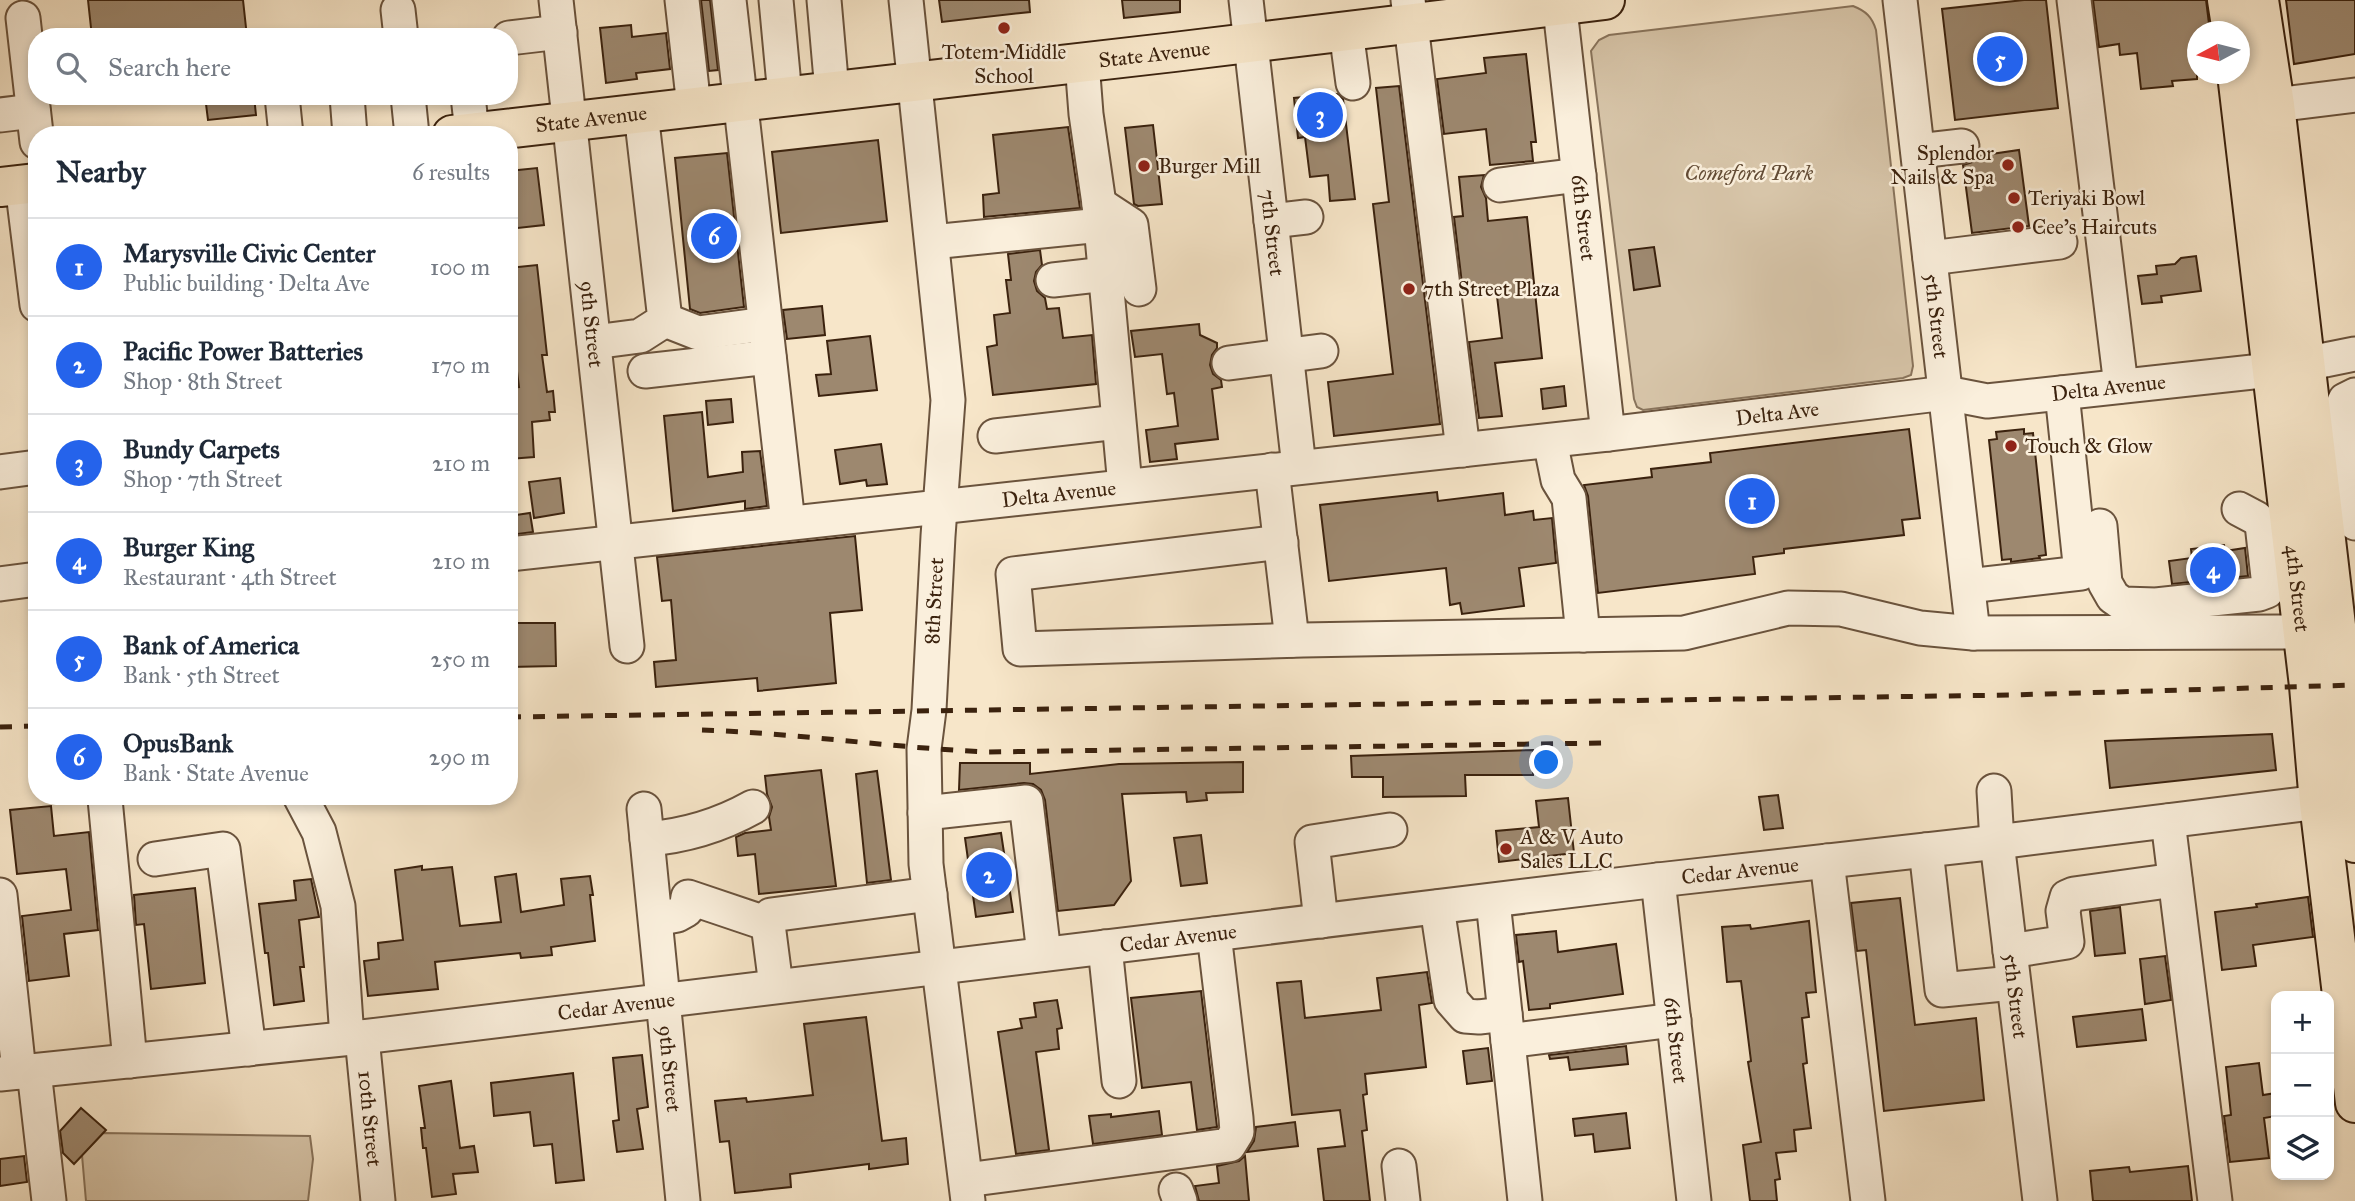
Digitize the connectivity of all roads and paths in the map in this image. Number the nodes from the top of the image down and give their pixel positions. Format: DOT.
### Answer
graph roads {
  1 [pos="682,0"];
  2 [pos="729,0"];
  3 [pos="776,0"];
  4 [pos="824,0"];
  5 [pos="906,0"];
  6 [pos="1246,0"];
  7 [pos="1605,0"];
  8 [pos="1900,0"];
  9 [pos="2074,0"];
  10 [pos="2227,0"];
  11 [pos="2259,0"];
  12 [pos="1559,2"];
  13 [pos="1409,12"];
  14 [pos="558,16"];
  15 [pos="23,18"];
  16 [pos="2230,21"];
  17 [pos="1346,31"];
  18 [pos="518,34"];
  19 [pos="1251,43"];
  20 [pos="1082,62"];
  21 [pos="28,63"];
  22 [pos="915,81"];
  23 [pos="1353,83"];
  24 [pos="2239,84"];
  25 [pos="832,91"];
  26 [pos="2355,95"];
  27 [pos="785,96"];
  28 [pos="740,102"];
  29 [pos="33,105"];
  30 [pos="283,105"];
  31 [pos="348,105"];
  32 [pos="409,105"];
  33 [pos="2275,105"];
  34 [pos="694,107"];
  35 [pos="641,113"];
  36 [pos="0,115"];
  37 [pos="464,121"];
  38 [pos="569,121"];
  39 [pos="32,126"];
  40 [pos="35,126"];
  41 [pos="285,126"];
  42 [pos="349,126"];
  43 [pos="411,126"];
  44 [pos="1962,146"];
  45 [pos="1918,151"];
  46 [pos="1579,175"];
  47 [pos="20,185"];
  48 [pos="1500,185"];
  49 [pos="1100,215"];
  50 [pos="1306,217"];
  51 [pos="1271,221"];
  52 [pos="28,241"];
  53 [pos="932,242"];
  54 [pos="2060,242"];
  55 [pos="1930,258"];
  56 [pos="1106,274"];
  57 [pos="1053,280"];
  58 [pos="1139,289"];
  59 [pos="666,320"];
  60 [pos="765,324"];
  61 [pos="594,342"];
  62 [pos="1321,351"];
  63 [pos="2355,354"];
  64 [pos="1286,356"];
  65 [pos="769,357"];
  66 [pos="1228,363"];
  67 [pos="2288,367"];
  68 [pos="645,371"];
  69 [pos="2121,386"];
  70 [pos="2062,393"];
  71 [pos="1946,394"];
  72 [pos="2355,395"];
  73 [pos="1118,422"];
  74 [pos="1608,434"];
  75 [pos="995,436"];
  76 [pos="1550,441"];
  77 [pos="1463,450"];
  78 [pos="28,468"];
  79 [pos="1286,469"];
  80 [pos="0,472"];
  81 [pos="1125,486"];
  82 [pos="940,506"];
  83 [pos="2239,509"];
  84 [pos="788,523"];
  85 [pos="2355,523"];
  86 [pos="2100,526"];
  87 [pos="615,542"];
  88 [pos="1281,542"];
  89 [pos="518,553"];
  90 [pos="28,580"];
  91 [pos="0,584"];
  92 [pos="1968,586"];
  93 [pos="2331,629"];
  94 [pos="1973,633"];
  95 [pos="1583,635"];
  96 [pos="1292,640"];
  97 [pos="627,646"];
  98 [pos="1994,791"];
  99 [pos="2342,799"];
  100 [pos="106,805"];
  101 [pos="305,805"];
  102 [pos="752,807"];
  103 [pos="925,813"];
  104 [pos="2168,821"];
  105 [pos="1390,830"];
  106 [pos="1997,842"];
  107 [pos="2355,843"];
  108 [pos="1926,850"];
  109 [pos="155,859"];
  110 [pos="1827,862"];
  111 [pos="651,880"];
  112 [pos="1658,880"];
  113 [pos="2175,880"];
  114 [pos="930,894"];
  115 [pos="0,895"];
  116 [pos="688,897"];
  117 [pos="1493,901"];
  118 [pos="1437,907"];
  119 [pos="656,919"];
  120 [pos="1321,921"];
  121 [pos="768,924"];
  122 [pos="1214,934"];
  123 [pos="1105,947"];
  124 [pos="1044,954"];
  125 [pos="940,967"];
  126 [pos="2011,967"];
  127 [pos="776,986"];
  128 [pos="664,999"];
  129 [pos="1674,1020"];
  130 [pos="1506,1027"];
  131 [pos="355,1037"];
  132 [pos="249,1049"];
  133 [pos="130,1062"];
  134 [pos="18,1072"];
  135 [pos="1119,1082"];
  136 [pos="2355,1103"];
  137 [pos="1399,1166"];
  138 [pos="967,1191"];
  139 [pos="49,1201"];
  140 [pos="378,1201"];
  141 [pos="683,1201"];
  142 [pos="1403,1201"];
  143 [pos="1525,1201"];
  144 [pos="1694,1201"];
  145 [pos="1868,1201"];
  146 [pos="2040,1201"];
  147 [pos="2215,1201"];
  1 -- 34 [label="street"];
  2 -- 28 [label="street"];
  3 -- 27 [label="street"];
  4 -- 25 [label="street"];
  5 -- 22 [label="street, 8th Street"];
  6 -- 19 [label="street, 7th Street"];
  7 -- 12 [label="main road, State Avenue"];
  8 -- 45 [label="street, 5th Street"];
  9 -- 69 [label="street"];
  10 -- 16 [label="main road"];
  11 -- 33 [label="main road, 4th Street"];
  12 -- 13 [label="main road, State Avenue"];
  12 -- 46 [label="street, 6th Street"];
  13 -- 17 [label="main road, State Avenue"];
  13 -- 77 [label="street"];
  14 -- 18 [label="street"];
  14 -- 38 [label="street, 9th Street"];
  15 -- 21 [label="street"];
  17 -- 19 [label="main road, State Avenue"];
  17 -- 23 [label="street"];
  19 -- 20 [label="main road, State Avenue"];
  19 -- 51 [label="street, 7th Street"];
  20 -- 22 [label="main road, State Avenue"];
  20 -- 49 [label="street"];
  22 -- 25 [label="main road, State Avenue"];
  22 -- 53 [label="street, 8th Street"];
  24 -- 67 [label="main road, 4th Street"];
  25 -- 27 [label="main road, State Avenue"];
  26 -- 33 [label="street"];
  27 -- 28 [label="main road, State Avenue"];
  28 -- 34 [label="main road, State Avenue"];
  28 -- 60 [label="street"];
  29 -- 40 [label="street"];
  30 -- 41 [label="street"];
  31 -- 42 [label="street"];
  32 -- 43 [label="street"];
  33 -- 67 [label="main road, 4th Street"];
  34 -- 35 [label="main road, State Avenue"];
  35 -- 38 [label="main road, State Avenue"];
  35 -- 59 [label="street"];
  36 -- 39 [label="street"];
  37 -- 38 [label="main road, State Avenue"];
  38 -- 61 [label="street, 9th Street"];
  44 -- 45 [label="street"];
  45 -- 55 [label="street, 5th Street"];
  46 -- 48 [label="street"];
  46 -- 74 [label="street, 6th Street"];
  47 -- 52 [label="street"];
  49 -- 53 [label="street"];
  49 -- 56 [label="street"];
  49 -- 58 [label="street"];
  50 -- 51 [label="street"];
  51 -- 64 [label="street, 7th Street"];
  53 -- 82 [label="street, 8th Street"];
  54 -- 55 [label="street"];
  55 -- 71 [label="street, 5th Street"];
  56 -- 57 [label="street"];
  56 -- 73 [label="street"];
  59 -- 60 [label="street"];
  59 -- 61 [label="street"];
  60 -- 65 [label="street"];
  61 -- 87 [label="street, 9th Street"];
  62 -- 64 [label="street"];
  63 -- 67 [label="street, Delta Avenue"];
  64 -- 66 [label="street"];
  64 -- 79 [label="street, 7th Street"];
  65 -- 68 [label="street"];
  65 -- 84 [label="street"];
  67 -- 69 [label="street, Delta Avenue"];
  67 -- 93 [label="main road, 4th Street"];
  67 -- 93 [label="main road, 4th Street"];
  69 -- 70 [label="street, Delta Avenue"];
  70 -- 71 [label="street, Delta Avenue"];
  70 -- 92 [label="street"];
  71 -- 74 [label="street, Delta Ave"];
  71 -- 92 [label="street, 5th Street"];
  72 -- 85 [label="street"];
  73 -- 75 [label="street"];
  73 -- 81 [label="street"];
  74 -- 76 [label="street, Delta Avenue"];
  76 -- 77 [label="street, Delta Avenue"];
  76 -- 95 [label="street"];
  77 -- 79 [label="street, Delta Avenue"];
  78 -- 80 [label="street"];
  79 -- 81 [label="street, Delta Avenue"];
  79 -- 88 [label="street, 7th Street"];
  81 -- 82 [label="street, Delta Avenue"];
  82 -- 84 [label="street, Delta Avenue"];
  82 -- 103 [label="street, 8th Street"];
  83 -- 86 [label="street"];
  84 -- 87 [label="street, Delta Avenue"];
  87 -- 89 [label="street, Delta Avenue"];
  87 -- 97 [label="street, 9th Street"];
  88 -- 96 [label="street, 7th Street"];
  88 -- 96 [label="street"];
  90 -- 91 [label="street"];
  92 -- 94 [label="street, 5th Street"];
  93 -- 94 [label="street"];
  93 -- 99 [label="main road, 4th Street"];
  94 -- 95 [label="street"];
  95 -- 96 [label="street"];
  98 -- 106 [label="street, 5th Street"];
  99 -- 104 [label="street, Cedar Avenue"];
  99 -- 107 [label="main road, 4th Street"];
  99 -- 136 [label="main road, 4th Street"];
  100 -- 133 [label="street"];
  101 -- 131 [label="street, 10th Street"];
  102 -- 111 [label="street, 9th Street"];
  103 -- 114 [label="street, 8th Street"];
  103 -- 124 [label="street"];
  104 -- 106 [label="street, Cedar Avenue"];
  104 -- 113 [label="street"];
  105 -- 120 [label="street"];
  106 -- 108 [label="street, Cedar Avenue"];
  106 -- 126 [label="street, 5th Street"];
  108 -- 110 [label="street, Cedar Avenue"];
  108 -- 126 [label="street"];
  109 -- 132 [label="street"];
  110 -- 112 [label="street, Cedar Avenue"];
  110 -- 145 [label="street"];
  111 -- 116 [label="street"];
  111 -- 119 [label="street, 9th Street"];
  112 -- 117 [label="street, Cedar Avenue"];
  112 -- 129 [label="street, 6th Street"];
  113 -- 126 [label="street"];
  113 -- 147 [label="street"];
  114 -- 121 [label="street"];
  114 -- 125 [label="street, 8th Street"];
  115 -- 134 [label="street"];
  116 -- 119 [label="street"];
  116 -- 121 [label="street"];
  117 -- 118 [label="street, Cedar Avenue"];
  117 -- 130 [label="street"];
  118 -- 120 [label="street, Cedar Avenue"];
  118 -- 130 [label="street"];
  119 -- 128 [label="street, 9th Street"];
  120 -- 122 [label="street, Cedar Avenue"];
  121 -- 127 [label="street"];
  122 -- 123 [label="street, Cedar Avenue"];
  122 -- 138 [label="street"];
  123 -- 124 [label="street, Cedar Avenue"];
  123 -- 135 [label="street"];
  124 -- 125 [label="street, Cedar Avenue"];
  125 -- 127 [label="street, Cedar Avenue"];
  125 -- 138 [label="street, 8th Street"];
  126 -- 146 [label="street, 5th Street"];
  127 -- 128 [label="street, Cedar Avenue"];
  128 -- 131 [label="street, Cedar Avenue"];
  128 -- 141 [label="street, 9th Street"];
  129 -- 130 [label="street"];
  129 -- 144 [label="street, 6th Street"];
  130 -- 143 [label="street"];
  131 -- 132 [label="street, Cedar Avenue"];
  131 -- 140 [label="street, 10th Street"];
  132 -- 133 [label="street, Cedar Avenue"];
  133 -- 134 [label="street, Cedar Avenue"];
  134 -- 139 [label="street"];
  137 -- 142 [label="street"];
}
